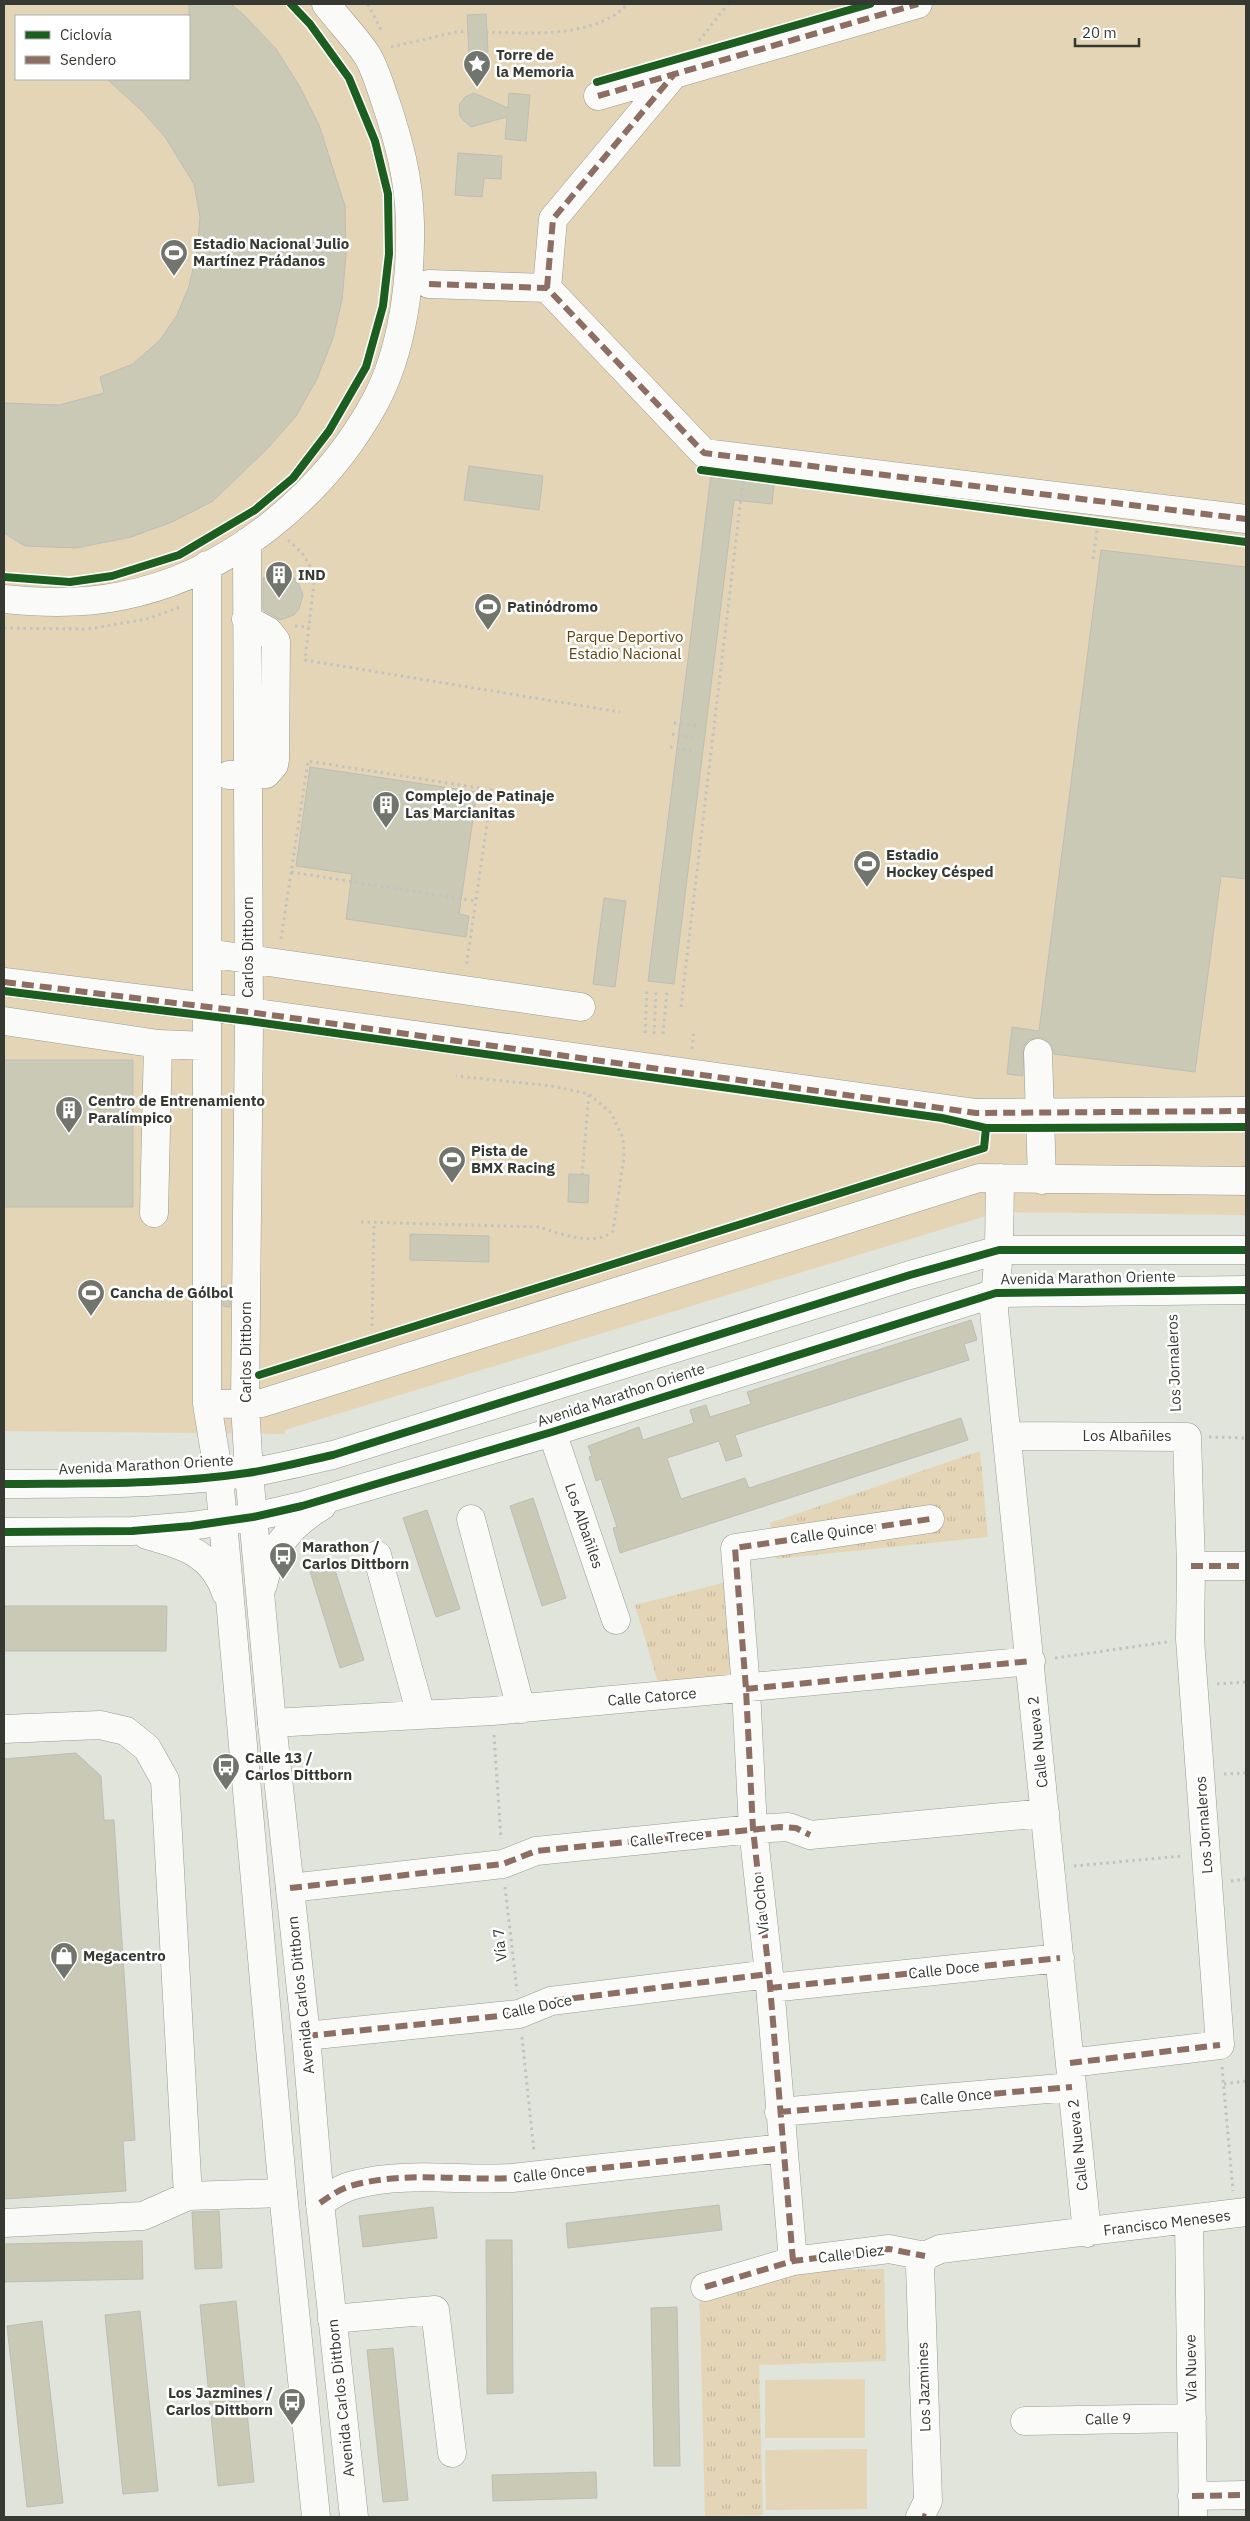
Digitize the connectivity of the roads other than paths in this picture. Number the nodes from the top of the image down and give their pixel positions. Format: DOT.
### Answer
graph roads {
  1 [pos="326,4"];
  2 [pos="918,4"];
  3 [pos="675,74"];
  4 [pos="598,96"];
  5 [pos="429,284"];
  6 [pos="547,288"];
  7 [pos="1246,519"];
  8 [pos="247,542"];
  9 [pos="206,565"];
  10 [pos="4,599"];
  11 [pos="208,775"];
  12 [pos="247,775"];
  13 [pos="207,953"];
  14 [pos="248,960"];
  15 [pos="4,982"];
  16 [pos="207,1006"];
  17 [pos="581,1008"];
  18 [pos="249,1012"];
  19 [pos="4,1021"];
  20 [pos="158,1044"];
  21 [pos="207,1046"];
  22 [pos="1038,1053"];
  23 [pos="1246,1111"];
  24 [pos="1039,1112"];
  25 [pos="1000,1178"];
  26 [pos="1042,1180"];
  27 [pos="1246,1181"];
  28 [pos="154,1213"];
  29 [pos="999,1250"];
  30 [pos="1246,1250"];
  31 [pos="1246,1290"];
  32 [pos="996,1293"];
  33 [pos="725,1333"];
  34 [pos="740,1371"];
  35 [pos="208,1404"];
  36 [pos="245,1404"];
  37 [pos="552,1432"];
  38 [pos="1008,1436"];
  39 [pos="1181,1436"];
  40 [pos="250,1473"];
  41 [pos="219,1477"];
  42 [pos="4,1484"];
  43 [pos="337,1497"];
  44 [pos="252,1517"];
  45 [pos="471,1519"];
  46 [pos="930,1519"];
  47 [pos="223,1522"];
  48 [pos="132,1531"];
  49 [pos="4,1532"];
  50 [pos="735,1548"];
  51 [pos="377,1555"];
  52 [pos="1191,1566"];
  53 [pos="1246,1566"];
  54 [pos="260,1603"];
  55 [pos="229,1604"];
  56 [pos="616,1620"];
  57 [pos="1030,1661"];
  58 [pos="746,1689"];
  59 [pos="521,1709"];
  60 [pos="421,1715"];
  61 [pos="272,1723"];
  62 [pos="4,1729"];
  63 [pos="1045,1813"];
  64 [pos="753,1829"];
  65 [pos="290,1888"];
  66 [pos="1060,1958"];
  67 [pos="769,1981"];
  68 [pos="306,2036"];
  69 [pos="1220,2045"];
  70 [pos="1071,2075"];
  71 [pos="780,2112"];
  72 [pos="783,2148"];
  73 [pos="283,2193"];
  74 [pos="188,2196"];
  75 [pos="320,2203"];
  76 [pos="1241,2213"];
  77 [pos="1190,2220"];
  78 [pos="4,2223"];
  79 [pos="1087,2233"];
  80 [pos="924,2256"];
  81 [pos="793,2261"];
  82 [pos="706,2288"];
  83 [pos="332,2319"];
  84 [pos="1192,2418"];
  85 [pos="1025,2421"];
  86 [pos="452,2453"];
  87 [pos="1246,2495"];
  88 [pos="1193,2507"];
  89 [pos="316,2517"];
  90 [pos="354,2517"];
  91 [pos="923,2517"];
  1 -- 8 [label="street"];
  2 -- 3 [label="street"];
  3 -- 4 [label="street"];
  3 -- 6 [label="street"];
  5 -- 6 [label="street"];
  6 -- 7 [label="street"];
  8 -- 9 [label="street"];
  8 -- 12 [label="street, Carlos Dittborn"];
  9 -- 10 [label="street"];
  9 -- 11 [label="street"];
  11 -- 12 [label="street"];
  11 -- 13 [label="street"];
  12 -- 14 [label="street, Carlos Dittborn"];
  13 -- 14 [label="street"];
  13 -- 16 [label="street"];
  14 -- 17 [label="street"];
  14 -- 18 [label="street, Carlos Dittborn"];
  15 -- 16 [label="street"];
  16 -- 18 [label="street"];
  16 -- 21 [label="street"];
  18 -- 24 [label="street"];
  18 -- 36 [label="street, Carlos Dittborn"];
  19 -- 20 [label="street"];
  20 -- 21 [label="street"];
  20 -- 28 [label="street"];
  21 -- 35 [label="street"];
  22 -- 24 [label="street"];
  23 -- 24 [label="street"];
  24 -- 26 [label="street"];
  25 -- 26 [label="street"];
  25 -- 29 [label="street, Calle Nueva 2"];
  25 -- 36 [label="street"];
  26 -- 27 [label="street"];
  29 -- 30 [label="street, Avenida Marathon Oriente"];
  29 -- 32 [label="street, Calle Nueva 2"];
  29 -- 33 [label="street, Avenida Marathon Oriente"];
  31 -- 32 [label="street, Avenida Marathon Oriente"];
  32 -- 34 [label="street, Avenida Marathon Oriente"];
  32 -- 38 [label="street, Calle Nueva 2"];
  33 -- 34 [label="street"];
  33 -- 40 [label="street, Avenida Marathon Oriente"];
  34 -- 37 [label="street, Avenida Marathon Oriente"];
  35 -- 36 [label="street"];
  35 -- 41 [label="street"];
  36 -- 40 [label="street, Carlos Dittborn"];
  37 -- 43 [label="street, Avenida Marathon Oriente"];
  37 -- 56 [label="street, Los Albañiles"];
  38 -- 39 [label="street, Los Albañiles"];
  38 -- 57 [label="street, Calle Nueva 2"];
  39 -- 52 [label="street, Los Jornaleros"];
  40 -- 41 [label="street, Avenida Marathon Oriente"];
  40 -- 44 [label="street, Avenida Carlos Dittborn"];
  41 -- 42 [label="street, Avenida Marathon Oriente"];
  41 -- 47 [label="street"];
  43 -- 44 [label="street, Avenida Marathon Oriente"];
  43 -- 54 [label="street"];
  44 -- 47 [label="street, Avenida Marathon Oriente"];
  44 -- 54 [label="street, Avenida Carlos Dittborn"];
  45 -- 59 [label="street"];
  46 -- 50 [label="street, Calle Quince"];
  47 -- 48 [label="street, Avenida Marathon Oriente"];
  47 -- 55 [label="street"];
  48 -- 49 [label="street, Avenida Marathon Oriente"];
  48 -- 55 [label="street"];
  50 -- 58 [label="street, Vía Ocho"];
  51 -- 60 [label="street"];
  52 -- 53 [label="street"];
  52 -- 69 [label="street, Los Jornaleros"];
  54 -- 61 [label="street, Avenida Carlos Dittborn"];
  55 -- 73 [label="street"];
  57 -- 58 [label="street, Calle Catorce"];
  57 -- 63 [label="street, Calle Nueva 2"];
  58 -- 59 [label="street, Calle Catorce"];
  58 -- 64 [label="street, Vía Ocho"];
  59 -- 60 [label="street, Calle Catorce"];
  60 -- 61 [label="street, Calle Catorce"];
  61 -- 65 [label="street, Avenida Carlos Dittborn"];
  62 -- 74 [label="street"];
  63 -- 64 [label="street, Calle Trece"];
  63 -- 66 [label="street, Calle Nueva 2"];
  64 -- 65 [label="street, Calle Trece"];
  64 -- 67 [label="street, Vía Ocho"];
  65 -- 68 [label="street, Avenida Carlos Dittborn"];
  66 -- 67 [label="street, Calle Doce"];
  66 -- 70 [label="street, Calle Nueva 2"];
  67 -- 68 [label="street, Calle Doce"];
  67 -- 71 [label="street, Vía Ocho"];
  68 -- 75 [label="street, Avenida Carlos Dittborn"];
  69 -- 70 [label="street, Calle Once"];
  70 -- 71 [label="street, Calle Once"];
  70 -- 79 [label="street, Calle Nueva 2"];
  71 -- 72 [label="street, Vía Ocho"];
  72 -- 75 [label="street, Calle Once"];
  72 -- 81 [label="street, Vía Ocho"];
  73 -- 74 [label="street"];
  73 -- 89 [label="street"];
  74 -- 78 [label="street"];
  75 -- 83 [label="street, Avenida Carlos Dittborn"];
  76 -- 77 [label="street, Francisco Meneses"];
  77 -- 79 [label="street, Francisco Meneses"];
  77 -- 84 [label="street, Vía Nueve"];
  79 -- 80 [label="street, Calle Diez"];
  80 -- 81 [label="street, Calle Diez"];
  80 -- 91 [label="street, Los Jazmines"];
  81 -- 82 [label="street, Calle Diez"];
  83 -- 86 [label="street"];
  83 -- 90 [label="street, Avenida Carlos Dittborn"];
  84 -- 85 [label="street, Calle 9"];
  84 -- 88 [label="street, Vía Nueve"];
  87 -- 88 [label="street"];
}
